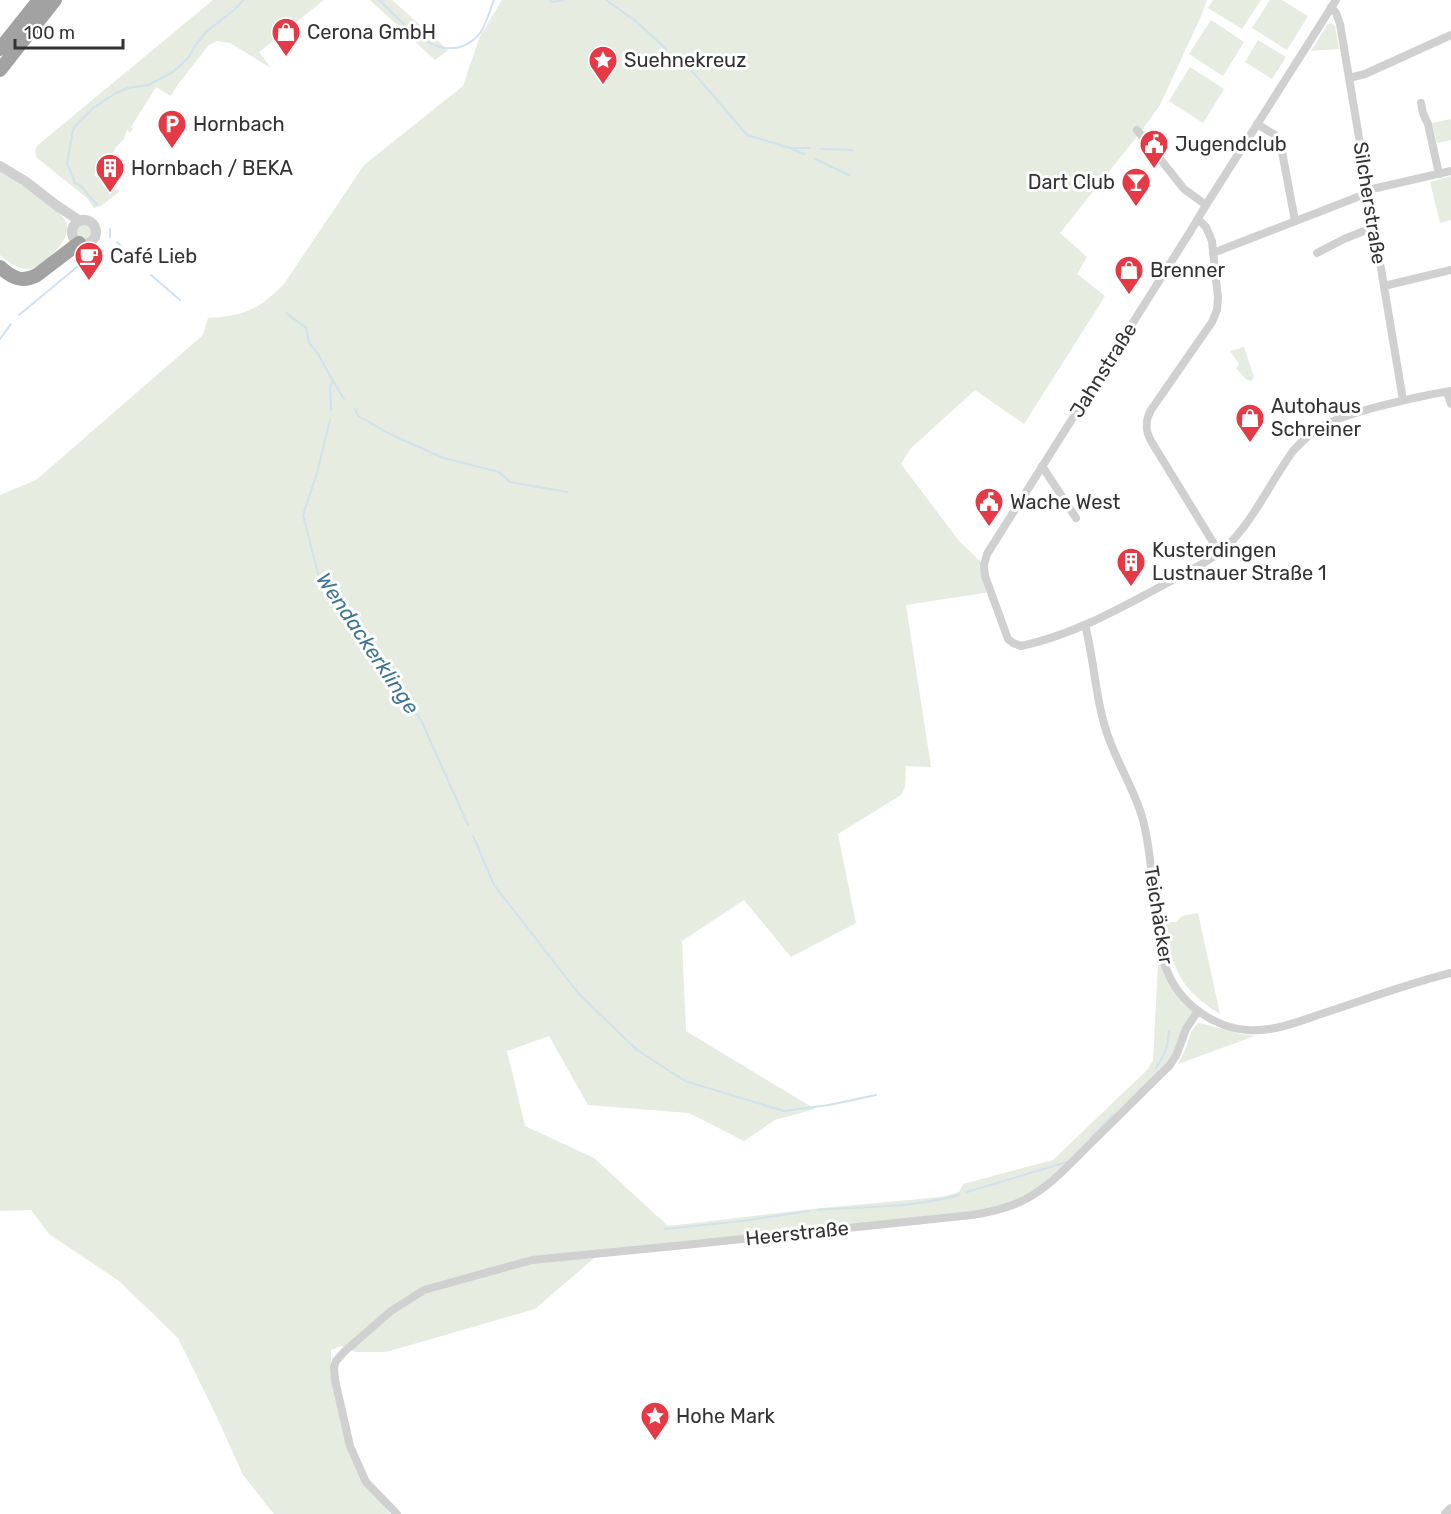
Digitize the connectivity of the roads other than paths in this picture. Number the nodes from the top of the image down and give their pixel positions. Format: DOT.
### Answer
graph roads {
  1 [pos="39,0"];
  2 [pos="55,0"];
  3 [pos="1334,4"];
  4 [pos="1451,35"];
  5 [pos="0,49"];
  6 [pos="0,70"];
  7 [pos="1349,78"];
  8 [pos="1421,103"];
  9 [pos="1257,124"];
  10 [pos="1137,130"];
  11 [pos="0,166"];
  12 [pos="1451,171"];
  13 [pos="1439,174"];
  14 [pos="1368,191"];
  15 [pos="1206,205"];
  16 [pos="1198,219"];
  17 [pos="1295,221"];
  18 [pos="1374,227"];
  19 [pos="76,231"];
  20 [pos="1213,253"];
  21 [pos="1317,253"];
  22 [pos="0,259"];
  23 [pos="0,267"];
  24 [pos="1451,270"];
  25 [pos="1384,286"];
  26 [pos="1449,391"];
  27 [pos="1403,400"];
  28 [pos="1451,405"];
  29 [pos="1042,466"];
  30 [pos="1076,518"];
  31 [pos="1219,552"];
  32 [pos="1085,625"];
  33 [pos="1451,973"];
  34 [pos="1198,1011"];
  35 [pos="1451,1509"];
  36 [pos="397,1514"];
  37 [pos="1446,1514"];
  1 -- 5 [label="highway"];
  2 -- 6 [label="highway"];
  3 -- 7 [label="street, Silcherstraße"];
  3 -- 9 [label="street, Jahnstraße"];
  4 -- 7 [label="street"];
  7 -- 14 [label="street, Silcherstraße"];
  8 -- 13 [label="street"];
  9 -- 15 [label="street, Jahnstraße"];
  9 -- 17 [label="street"];
  10 -- 15 [label="street"];
  11 -- 19 [label="street"];
  12 -- 13 [label="street"];
  13 -- 14 [label="street"];
  14 -- 17 [label="street"];
  14 -- 18 [label="street, Silcherstraße"];
  15 -- 16 [label="street, Jahnstraße"];
  16 -- 20 [label="street"];
  16 -- 29 [label="street, Jahnstraße"];
  17 -- 20 [label="street"];
  18 -- 21 [label="street"];
  18 -- 25 [label="street, Silcherstraße"];
  19 -- 22 [label="highway"];
  19 -- 23 [label="highway"];
  20 -- 31 [label="street"];
  24 -- 25 [label="street"];
  25 -- 27 [label="street, Silcherstraße"];
  26 -- 27 [label="street"];
  26 -- 28 [label="street"];
  27 -- 31 [label="street"];
  29 -- 30 [label="street"];
  29 -- 32 [label="street, Jahnstraße"];
  31 -- 32 [label="street"];
  32 -- 34 [label="street, Teichäcker"];
  33 -- 34 [label="street, Teichäcker"];
  34 -- 36 [label="street, Heerstraße"];
  35 -- 37 [label="street"];
}
